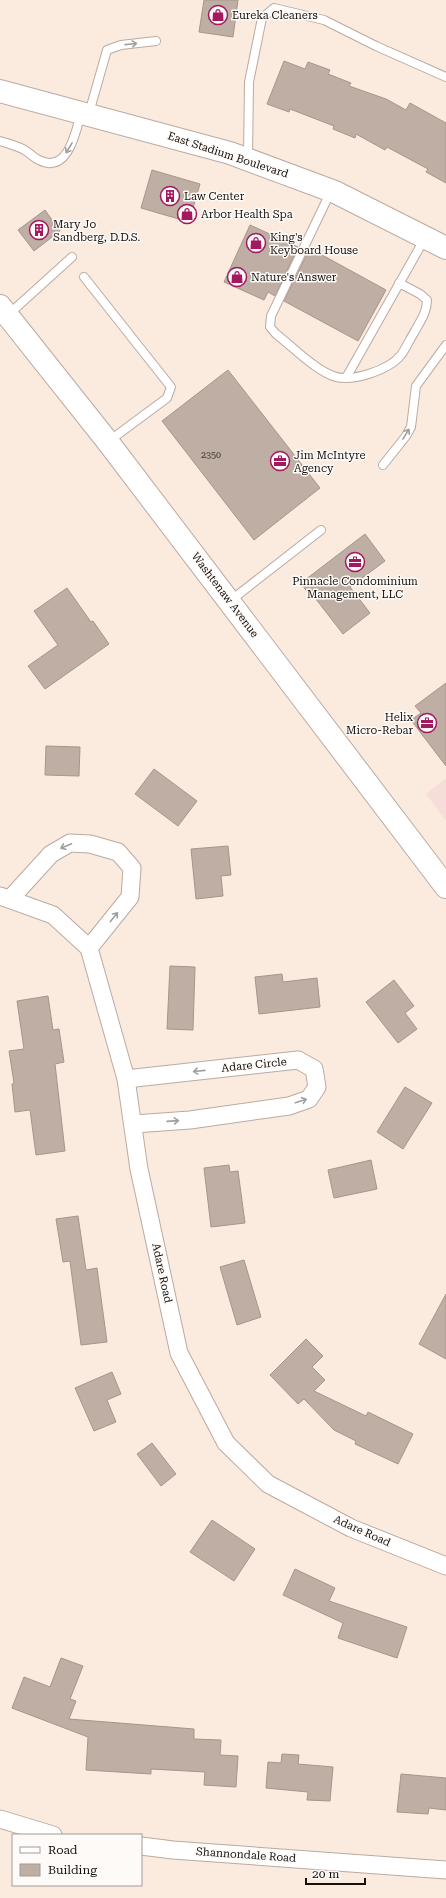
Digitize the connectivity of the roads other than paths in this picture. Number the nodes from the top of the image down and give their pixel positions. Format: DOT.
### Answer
graph roads {
  1 [pos="156,41"];
  2 [pos="446,77"];
  3 [pos="0,91"];
  4 [pos="85,113"];
  5 [pos="0,141"];
  6 [pos="248,160"];
  7 [pos="331,190"];
  8 [pos="425,238"];
  9 [pos="446,248"];
  10 [pos="72,257"];
  11 [pos="84,277"];
  12 [pos="400,283"];
  13 [pos="4,311"];
  14 [pos="446,345"];
  15 [pos="346,378"];
  16 [pos="108,442"];
  17 [pos="383,465"];
  18 [pos="321,530"];
  19 [pos="229,601"];
  20 [pos="446,887"];
  21 [pos="5,898"];
  22 [pos="89,948"];
  23 [pos="126,1079"];
  24 [pos="134,1124"];
  25 [pos="446,1566"];
  26 [pos="0,1819"];
  27 [pos="50,1834"];
  28 [pos="142,1846"];
  29 [pos="446,1870"];
  4 -- 1 [label="lane, one-way"];
  2 -- 6 [label="lane"];
  3 -- 4 [label="main road, East Stadium Boulevard"];
  4 -- 5 [label="lane, one-way"];
  4 -- 6 [label="main road, East Stadium Boulevard"];
  6 -- 7 [label="main road, East Stadium Boulevard"];
  7 -- 8 [label="main road, East Stadium Boulevard"];
  7 -- 15 [label="lane"];
  8 -- 9 [label="main road, East Stadium Boulevard"];
  8 -- 12 [label="lane"];
  10 -- 13 [label="lane"];
  11 -- 16 [label="lane"];
  12 -- 15 [label="lane"];
  12 -- 15 [label="lane"];
  13 -- 16 [label="main road, Washtenaw Avenue"];
  17 -- 14 [label="lane, one-way"];
  16 -- 19 [label="main road, Washtenaw Avenue"];
  18 -- 19 [label="lane"];
  19 -- 20 [label="main road, Washtenaw Avenue"];
  21 -- 22 [label="street"];
  22 -- 21 [label="street, one-way"];
  22 -- 23 [label="street, Adare Road"];
  23 -- 24 [label="street, Adare Road"];
  24 -- 23 [label="street, Adare Circle, one-way"];
  24 -- 25 [label="street, Adare Road"];
  26 -- 27 [label="street"];
  28 -- 29 [label="street, Shannondale Road"];
}
